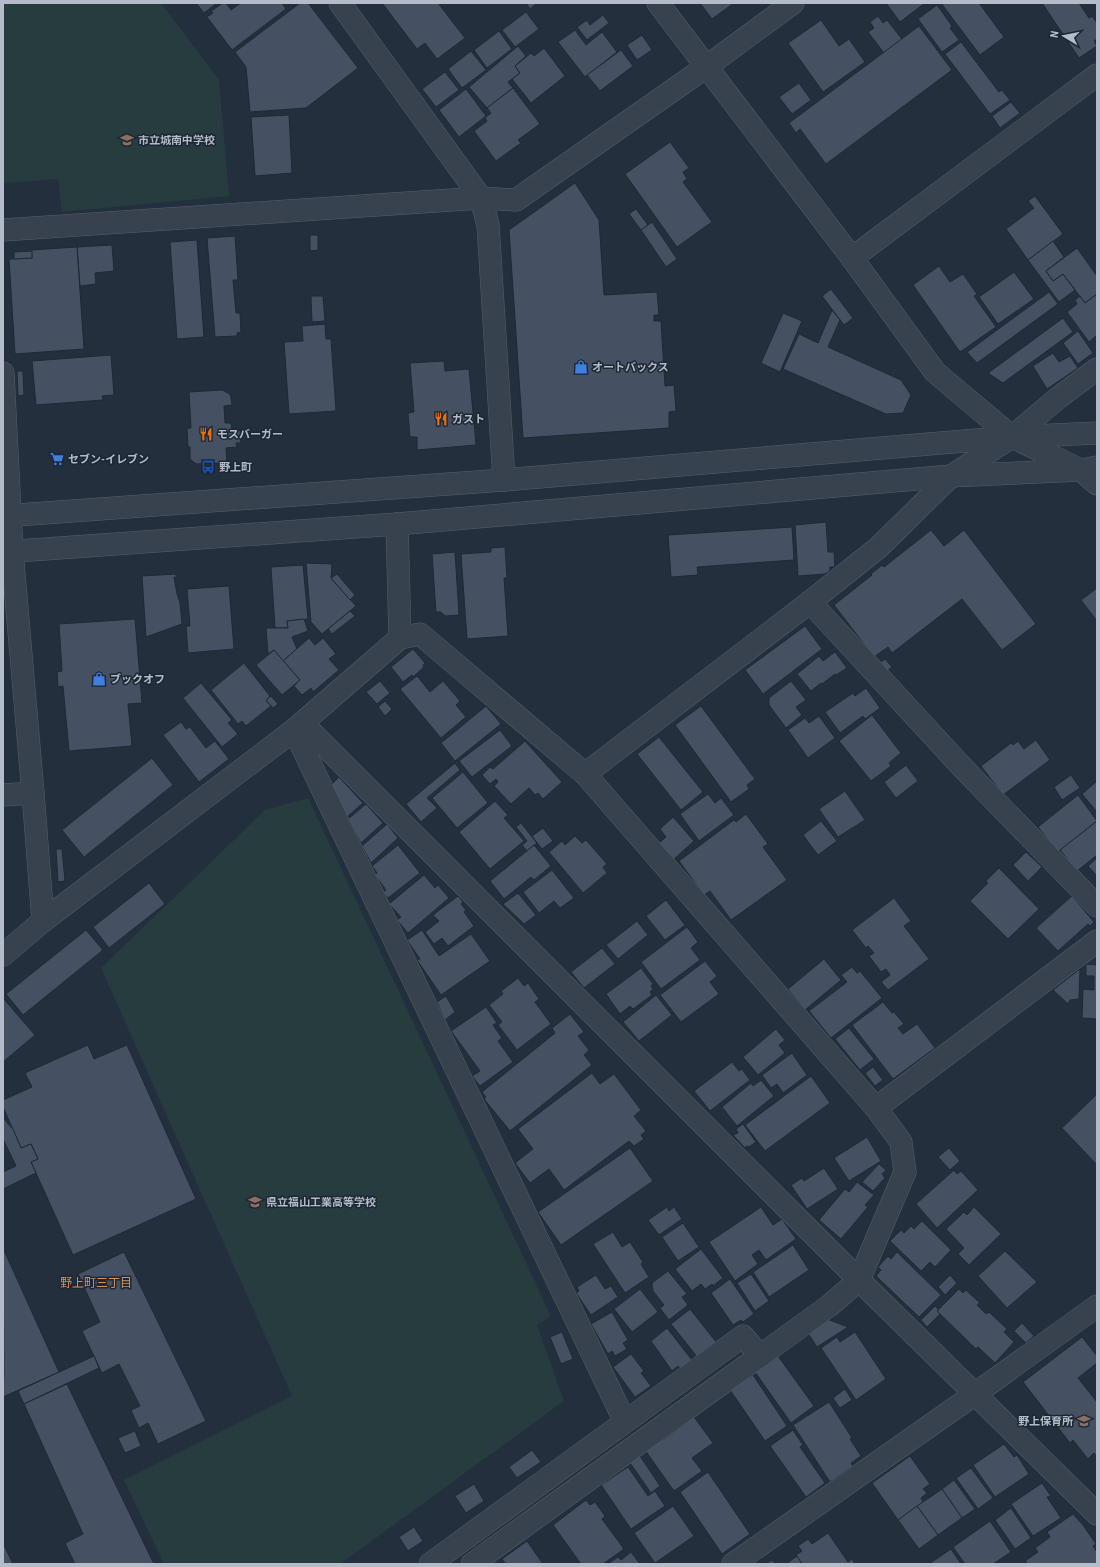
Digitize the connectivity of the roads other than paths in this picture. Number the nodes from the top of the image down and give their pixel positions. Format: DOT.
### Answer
graph roads {
  1 [pos="340,3"];
  2 [pos="658,3"];
  3 [pos="793,3"];
  4 [pos="706,68"];
  5 [pos="1097,75"];
  6 [pos="481,198"];
  7 [pos="3,230"];
  8 [pos="852,258"];
  9 [pos="1097,369"];
  10 [pos="3,373"];
  11 [pos="1097,433"];
  12 [pos="1012,437"];
  13 [pos="1092,474"];
  14 [pos="952,476"];
  15 [pos="504,480"];
  16 [pos="6,516"];
  17 [pos="397,524"];
  18 [pos="8,552"];
  19 [pos="810,602"];
  20 [pos="400,638"];
  21 [pos="298,726"];
  22 [pos="585,774"];
  23 [pos="33,793"];
  24 [pos="3,795"];
  25 [pos="1097,906"];
  26 [pos="42,921"];
  27 [pos="1097,941"];
  28 [pos="3,955"];
  29 [pos="876,1108"];
  30 [pos="859,1280"];
  31 [pos="1097,1306"];
  32 [pos="760,1356"];
  33 [pos="975,1394"];
  34 [pos="625,1422"];
  35 [pos="1097,1514"];
  36 [pos="430,1564"];
  37 [pos="472,1564"];
  38 [pos="733,1564"];
  1 -- 6 [label="street"];
  2 -- 4 [label="street"];
  3 -- 4 [label="street"];
  4 -- 6 [label="street"];
  4 -- 8 [label="street"];
  5 -- 8 [label="street"];
  6 -- 7 [label="street"];
  6 -- 15 [label="street"];
  8 -- 12 [label="street"];
  9 -- 12 [label="street"];
  10 -- 16 [label="street"];
  11 -- 12 [label="street"];
  12 -- 13 [label="street"];
  12 -- 14 [label="street"];
  12 -- 15 [label="street"];
  13 -- 14 [label="street"];
  14 -- 17 [label="street"];
  14 -- 19 [label="street"];
  15 -- 16 [label="street"];
  16 -- 18 [label="street"];
  17 -- 18 [label="street"];
  17 -- 20 [label="street"];
  18 -- 23 [label="street"];
  19 -- 22 [label="street"];
  19 -- 25 [label="street"];
  20 -- 21 [label="street"];
  20 -- 22 [label="street"];
  21 -- 26 [label="street"];
  21 -- 30 [label="street"];
  21 -- 34 [label="street"];
  22 -- 29 [label="street"];
  23 -- 24 [label="street"];
  23 -- 26 [label="street"];
  26 -- 28 [label="street"];
  27 -- 29 [label="street"];
  29 -- 30 [label="street"];
  30 -- 32 [label="street"];
  30 -- 33 [label="street"];
  31 -- 33 [label="street"];
  32 -- 34 [label="street"];
  32 -- 37 [label="street"];
  33 -- 35 [label="street"];
  33 -- 38 [label="street"];
  34 -- 36 [label="street"];
}
